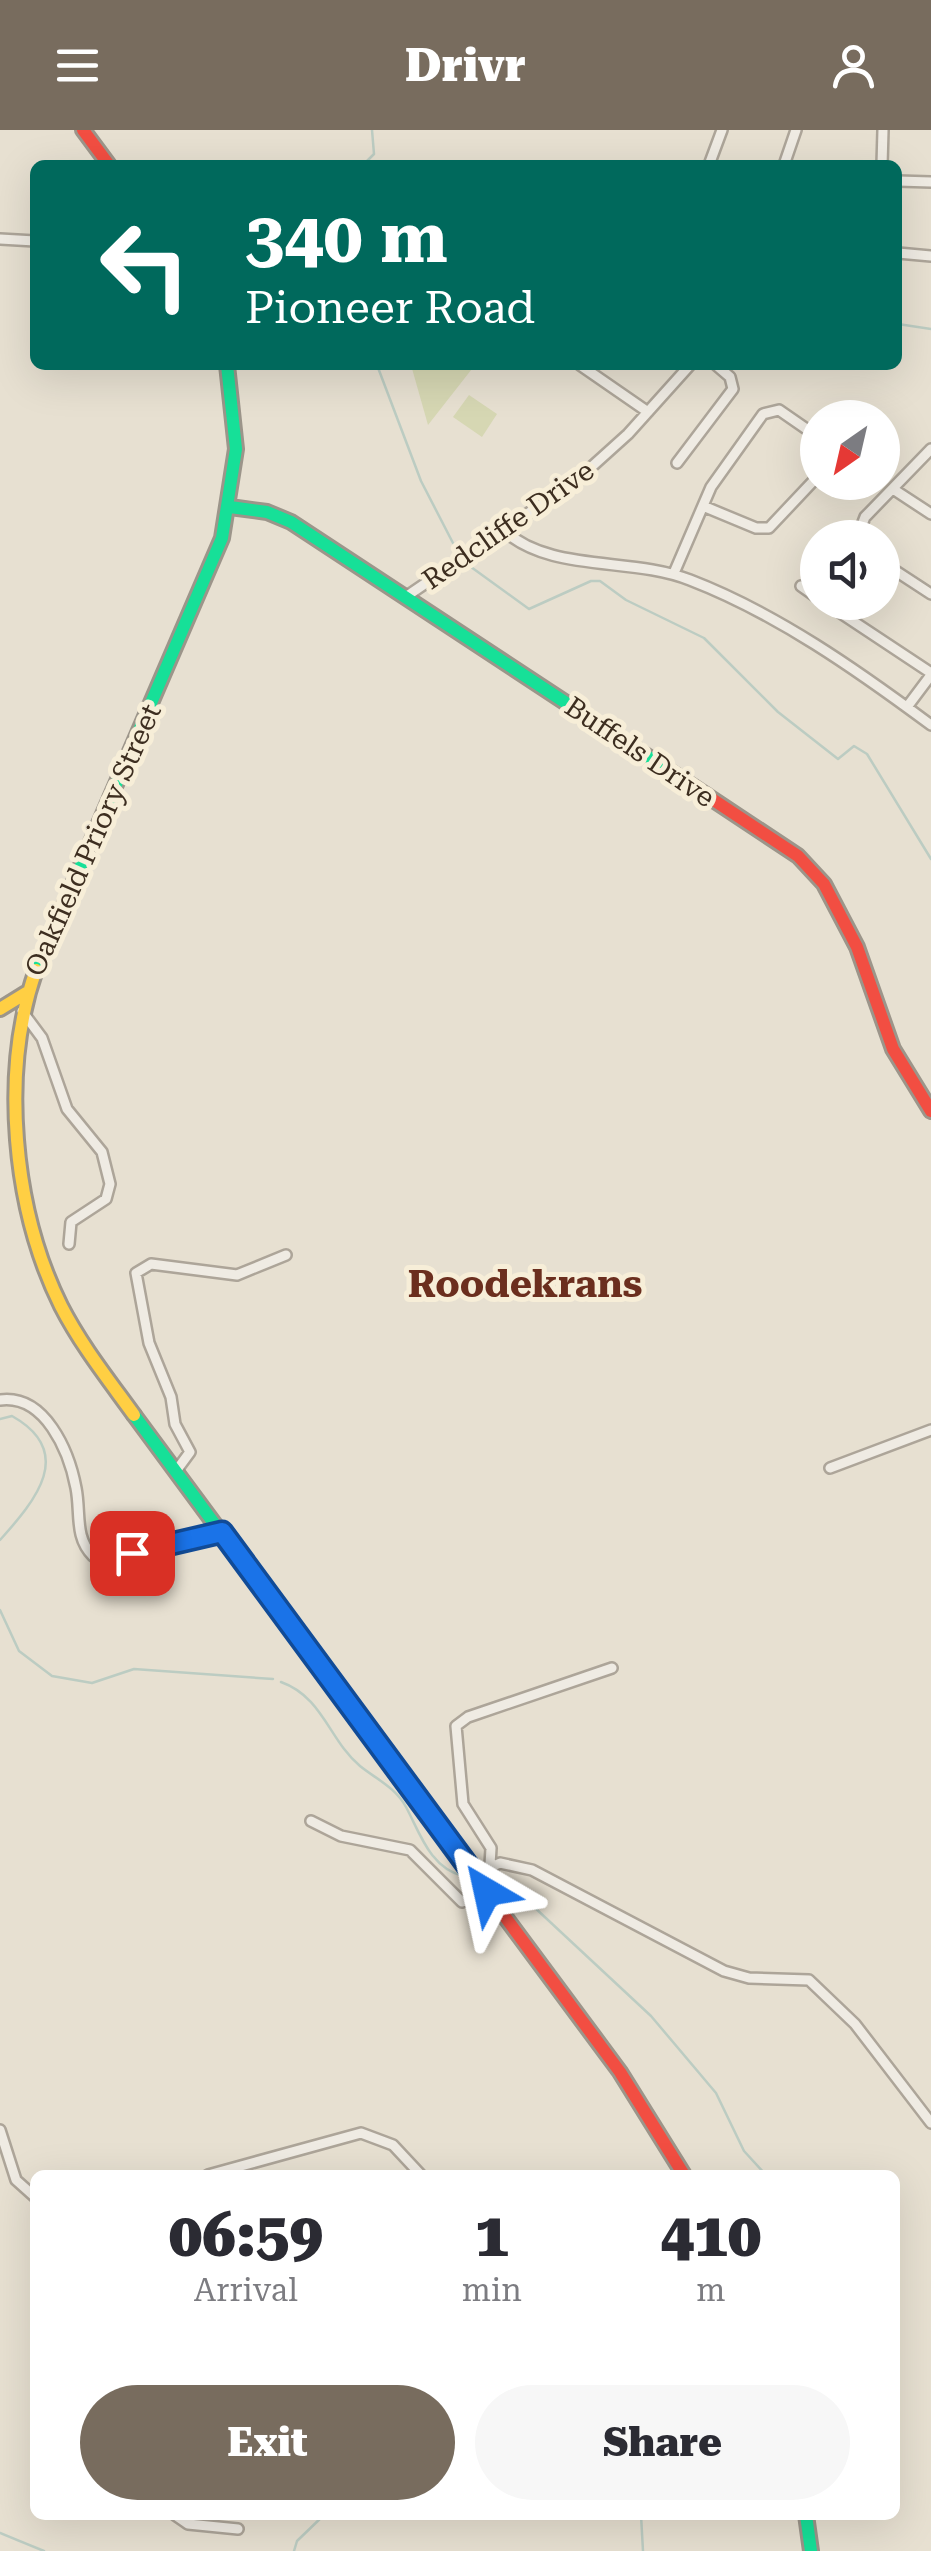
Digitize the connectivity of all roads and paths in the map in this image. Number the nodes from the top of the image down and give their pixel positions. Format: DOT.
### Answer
graph roads {
  1 [pos="83,130"];
  2 [pos="722,130"];
  3 [pos="796,130"];
  4 [pos="883,130"];
  5 [pos="105,160"];
  6 [pos="711,160"];
  7 [pos="786,160"];
  8 [pos="882,160"];
  9 [pos="902,181"];
  10 [pos="931,182"];
  11 [pos="0,238"];
  12 [pos="30,241"];
  13 [pos="902,253"];
  14 [pos="931,256"];
  15 [pos="228,370"];
  16 [pos="587,370"];
  17 [pos="686,370"];
  18 [pos="722,370"];
  19 [pos="648,412"];
  20 [pos="800,424"];
  21 [pos="931,449"];
  22 [pos="676,463"];
  23 [pos="900,483"];
  24 [pos="900,494"];
  25 [pos="800,495"];
  26 [pos="884,500"];
  27 [pos="703,506"];
  28 [pos="230,507"];
  29 [pos="931,514"];
  30 [pos="864,520"];
  31 [pos="502,529"];
  32 [pos="674,574"];
  33 [pos="900,574"];
  34 [pos="931,594"];
  35 [pos="407,596"];
  36 [pos="851,620"];
  37 [pos="931,674"];
  38 [pos="907,707"];
  39 [pos="931,725"];
  40 [pos="26,993"];
  41 [pos="0,1009"];
  42 [pos="22,1011"];
  43 [pos="931,1111"];
  44 [pos="69,1244"];
  45 [pos="286,1255"];
  46 [pos="0,1400"];
  47 [pos="931,1430"];
  48 [pos="830,1468"];
  49 [pos="176,1471"];
  50 [pos="222,1532"];
  51 [pos="612,1668"];
  52 [pos="310,1821"];
  53 [pos="490,1865"];
  54 [pos="474,1875"];
  55 [pos="487,1892"];
  56 [pos="931,2123"];
  57 [pos="0,2130"];
  58 [pos="226,2170"];
  59 [pos="416,2170"];
  60 [pos="681,2170"];
  61 [pos="30,2193"];
  62 [pos="182,2520"];
  63 [pos="807,2520"];
  64 [pos="238,2529"];
  65 [pos="811,2551"];
  1 -- 5 [label="street"];
  2 -- 6 [label="street"];
  3 -- 7 [label="street"];
  4 -- 8 [label="street"];
  9 -- 10 [label="street"];
  11 -- 12 [label="street"];
  13 -- 14 [label="street"];
  15 -- 28 [label="street, Oakfield Priory Street"];
  16 -- 19 [label="street"];
  17 -- 19 [label="street, Redcliffe Drive"];
  18 -- 22 [label="street"];
  19 -- 31 [label="street, Redcliffe Drive"];
  20 -- 27 [label="street"];
  21 -- 23 [label="street"];
  24 -- 29 [label="street"];
  25 -- 27 [label="street"];
  26 -- 30 [label="street"];
  27 -- 32 [label="street"];
  28 -- 35 [label="street, Buffels Drive"];
  28 -- 40 [label="street, Oakfield Priory Street"];
  31 -- 32 [label="street"];
  31 -- 35 [label="street, Redcliffe Drive"];
  32 -- 38 [label="street"];
  33 -- 34 [label="street"];
  35 -- 43 [label="street, Buffels Drive"];
  36 -- 37 [label="street"];
  37 -- 38 [label="street"];
  38 -- 39 [label="street"];
  40 -- 41 [label="street"];
  40 -- 42 [label="street, Oakfield Priory Street"];
  42 -- 44 [label="street"];
  42 -- 49 [label="street, Oakfield Priory Street"];
  45 -- 49 [label="street"];
  46 -- 50 [label="street"];
  47 -- 48 [label="street"];
  49 -- 50 [label="street, Oakfield Priory Street"];
  50 -- 54 [label="street, Oakfield Priory Street"];
  51 -- 53 [label="street"];
  52 -- 55 [label="street"];
  53 -- 54 [label="street"];
  53 -- 56 [label="street"];
  54 -- 55 [label="street, Oakfield Priory Street"];
  55 -- 60 [label="street, Oakfield Priory Street"];
  57 -- 61 [label="street"];
  58 -- 59 [label="street"];
  62 -- 64 [label="street"];
  63 -- 65 [label="street"];
}
